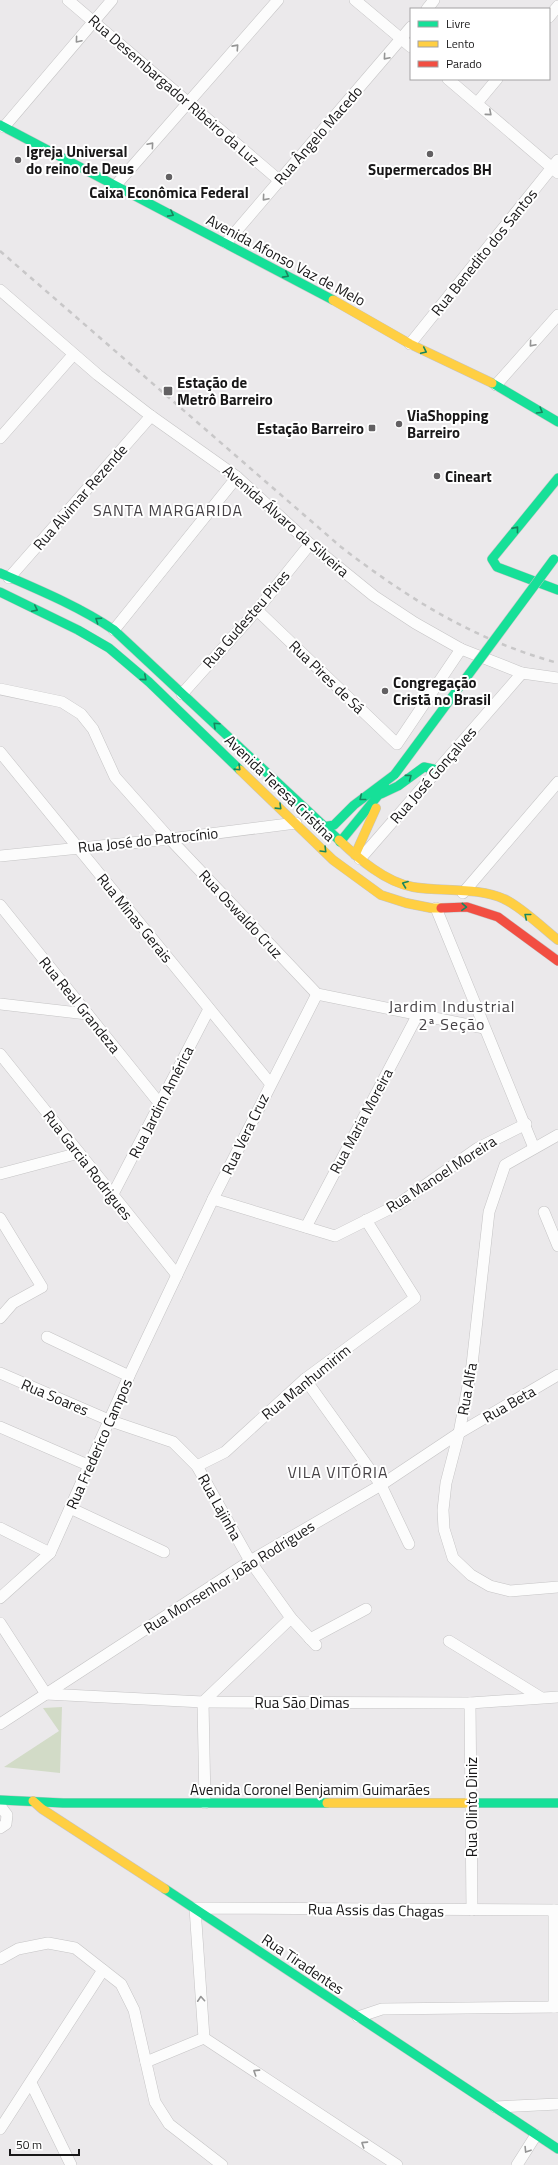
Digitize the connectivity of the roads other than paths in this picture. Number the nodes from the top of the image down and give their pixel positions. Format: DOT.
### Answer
graph roads {
  1 [pos="68,0"];
  2 [pos="112,0"];
  3 [pos="278,0"];
  4 [pos="355,0"];
  5 [pos="434,0"];
  6 [pos="558,6"];
  7 [pos="428,8"];
  8 [pos="550,15"];
  9 [pos="94,22"];
  10 [pos="410,28"];
  11 [pos="401,39"];
  12 [pos="410,46"];
  13 [pos="449,80"];
  14 [pos="496,80"];
  15 [pos="187,102"];
  16 [pos="477,103"];
  17 [pos="2,126"];
  18 [pos="556,167"];
  19 [pos="280,181"];
  20 [pos="116,185"];
  21 [pos="226,243"];
  22 [pos="0,291"];
  23 [pos="558,315"];
  24 [pos="410,344"];
  25 [pos="73,355"];
  26 [pos="496,385"];
  27 [pos="151,416"];
  28 [pos="558,422"];
  29 [pos="0,438"];
  30 [pos="237,477"];
  31 [pos="558,478"];
  32 [pos="310,544"];
  33 [pos="556,556"];
  34 [pos="4,575"];
  35 [pos="558,590"];
  36 [pos="0,592"];
  37 [pos="257,610"];
  38 [pos="114,630"];
  39 [pos="461,649"];
  40 [pos="522,673"];
  41 [pos="558,678"];
  42 [pos="0,689"];
  43 [pos="182,694"];
  44 [pos="0,752"];
  45 [pos="438,770"];
  46 [pos="394,774"];
  47 [pos="558,782"];
  48 [pos="379,796"];
  49 [pos="296,822"];
  50 [pos="323,827"];
  51 [pos="170,839"];
  52 [pos="340,842"];
  53 [pos="77,848"];
  54 [pos="0,856"];
  55 [pos="358,857"];
  56 [pos="463,893"];
  57 [pos="0,905"];
  58 [pos="436,908"];
  59 [pos="558,926"];
  60 [pos="554,937"];
  61 [pos="558,961"];
  62 [pos="317,994"];
  63 [pos="0,1004"];
  64 [pos="209,1009"];
  65 [pos="87,1014"];
  66 [pos="417,1016"];
  67 [pos="484,1028"];
  68 [pos="0,1054"];
  69 [pos="270,1083"];
  70 [pos="160,1104"];
  71 [pos="526,1124"];
  72 [pos="558,1135"];
  73 [pos="534,1148"];
  74 [pos="79,1153"];
  75 [pos="0,1174"];
  76 [pos="112,1196"];
  77 [pos="213,1199"];
  78 [pos="544,1212"];
  79 [pos="0,1218"];
  80 [pos="366,1220"];
  81 [pos="306,1227"];
  82 [pos="558,1246"];
  83 [pos="177,1275"];
  84 [pos="0,1318"];
  85 [pos="47,1337"];
  86 [pos="0,1373"];
  87 [pos="558,1375"];
  88 [pos="129,1376"];
  89 [pos="305,1379"];
  90 [pos="110,1421"];
  91 [pos="0,1427"];
  92 [pos="459,1433"];
  93 [pos="90,1466"];
  94 [pos="197,1466"];
  95 [pos="380,1485"];
  96 [pos="70,1508"];
  97 [pos="0,1528"];
  98 [pos="409,1544"];
  99 [pos="164,1552"];
  100 [pos="50,1553"];
  101 [pos="250,1561"];
  102 [pos="556,1589"];
  103 [pos="0,1598"];
  104 [pos="366,1609"];
  105 [pos="291,1618"];
  106 [pos="0,1623"];
  107 [pos="449,1641"];
  108 [pos="46,1694"];
  109 [pos="540,1697"];
  110 [pos="558,1697"];
  111 [pos="203,1702"];
  112 [pos="470,1703"];
  113 [pos="0,1724"];
  114 [pos="33,1801"];
  115 [pos="471,1802"];
  116 [pos="62,1803"];
  117 [pos="205,1803"];
  118 [pos="558,1803"];
  119 [pos="0,1804"];
  120 [pos="42,1809"];
  121 [pos="0,1828"];
  122 [pos="195,1908"];
  123 [pos="472,1910"];
  124 [pos="556,1910"];
  125 [pos="0,1959"];
  126 [pos="103,1970"];
  127 [pos="556,2007"];
  128 [pos="358,2017"];
  129 [pos="204,2038"];
  130 [pos="146,2062"];
  131 [pos="31,2083"];
  132 [pos="558,2104"];
  133 [pos="495,2107"];
  134 [pos="0,2129"];
  135 [pos="536,2135"];
  136 [pos="558,2149"];
  137 [pos="220,2164"];
  138 [pos="71,2165"];
  139 [pos="397,2165"];
  140 [pos="517,2165"];
  1 -- 9 [label="street, Rua Desembargador Ribeiro da Luz"];
  2 -- 9 [label="street"];
  15 -- 3 [label="street, one-way"];
  4 -- 11 [label="street"];
  5 -- 7 [label="street"];
  6 -- 8 [label="street"];
  9 -- 15 [label="street, Rua Desembargador Ribeiro da Luz"];
  9 -- 17 [label="street, one-way"];
  10 -- 11 [label="street, Rua Ângelo Macedo"];
  11 -- 12 [label="street"];
  11 -- 19 [label="street, Rua Ângelo Macedo, one-way"];
  13 -- 16 [label="street"];
  14 -- 16 [label="street"];
  15 -- 19 [label="street, Rua Desembargador Ribeiro da Luz"];
  20 -- 15 [label="street, one-way"];
  16 -- 18 [label="street, one-way"];
  17 -- 20 [label="main road, Avenida Afonso Vaz de Melo"];
  18 -- 24 [label="street, Rua Benedito dos Santos"];
  19 -- 21 [label="street, Rua Ângelo Macedo, one-way"];
  20 -- 21 [label="main road, Avenida Afonso Vaz de Melo, one-way"];
  21 -- 24 [label="main road, Avenida Afonso Vaz de Melo, one-way"];
  22 -- 25 [label="street, Avenida Álvaro da Silveira"];
  23 -- 26 [label="street, one-way"];
  24 -- 26 [label="main road, Avenida Afonso Vaz de Melo, one-way"];
  25 -- 27 [label="street, Avenida Álvaro da Silveira"];
  25 -- 29 [label="street"];
  26 -- 28 [label="main road, Avenida Afonso Vaz de Melo, one-way"];
  27 -- 30 [label="street, Avenida Álvaro da Silveira"];
  27 -- 34 [label="street, Rua Alvimar Rezende"];
  30 -- 32 [label="street, Avenida Álvaro da Silveira"];
  30 -- 38 [label="street"];
  35 -- 31 [label="main road, one-way"];
  32 -- 37 [label="street, Rua Gudesteu Pires"];
  32 -- 39 [label="street, Avenida Álvaro da Silveira"];
  33 -- 46 [label="main road, bridge"];
  38 -- 34 [label="main road, Avenida Teresa Cristina, one-way"];
  36 -- 49 [label="main road, Avenida Teresa Cristina, one-way"];
  37 -- 39 [label="street, Rua Pires de Sá"];
  37 -- 43 [label="street, Rua Gudesteu Pires"];
  38 -- 43 [label="main road, Avenida Teresa Cristina"];
  39 -- 40 [label="street, Avenida Álvaro da Silveira"];
  40 -- 41 [label="street, Avenida Álvaro da Silveira"];
  40 -- 45 [label="street, Rua José Gonçalves"];
  42 -- 51 [label="street, Rua Oswaldo Cruz"];
  50 -- 43 [label="main road, Avenida Teresa Cristina, one-way"];
  44 -- 53 [label="street, Rua Minas Gerais"];
  48 -- 45 [label="main road, one-way"];
  45 -- 55 [label="street, Rua José Gonçalves"];
  46 -- 48 [label="main road"];
  46 -- 50 [label="main road, one-way"];
  47 -- 56 [label="street"];
  48 -- 52 [label="main road"];
  48 -- 55 [label="main road"];
  49 -- 51 [label="street, Rua José do Patrocínio"];
  49 -- 52 [label="main road"];
  49 -- 58 [label="main road, Avenida Teresa Cristina, one-way"];
  50 -- 52 [label="main road, Avenida Teresa Cristina"];
  51 -- 53 [label="street, Rua José do Patrocínio"];
  51 -- 62 [label="street, Rua Oswaldo Cruz"];
  52 -- 55 [label="main road, Avenida Teresa Cristina"];
  53 -- 54 [label="street, Rua José do Patrocínio"];
  53 -- 64 [label="street, Rua Minas Gerais"];
  56 -- 55 [label="main road, Avenida Teresa Cristina, one-way"];
  60 -- 56 [label="main road, Avenida Teresa Cristina, one-way"];
  57 -- 65 [label="street, Rua Real Grandeza"];
  58 -- 61 [label="main road, Avenida Teresa Cristina, one-way"];
  58 -- 67 [label="street"];
  59 -- 60 [label="street"];
  62 -- 66 [label="street"];
  62 -- 69 [label="street, Rua Vera Cruz"];
  63 -- 65 [label="street"];
  64 -- 69 [label="street, Rua Minas Gerais"];
  64 -- 70 [label="street, Rua Jardim América"];
  65 -- 70 [label="street, Rua Real Grandeza"];
  66 -- 67 [label="street"];
  66 -- 81 [label="street, Rua Maria Moreira"];
  67 -- 71 [label="street"];
  68 -- 74 [label="street, Rua Garcia Rodrigues"];
  69 -- 77 [label="street, Rua Vera Cruz"];
  70 -- 76 [label="street, Rua Jardim América"];
  71 -- 73 [label="street"];
  71 -- 80 [label="street, Rua Manoel Moreira"];
  72 -- 73 [label="street, Rua Alfa"];
  73 -- 92 [label="street, Rua Alfa"];
  74 -- 75 [label="street"];
  74 -- 76 [label="street, Rua Garcia Rodrigues"];
  76 -- 83 [label="street, Rua Garcia Rodrigues"];
  77 -- 81 [label="street"];
  77 -- 83 [label="street, Rua Vera Cruz"];
  78 -- 82 [label="street"];
  79 -- 84 [label="street"];
  80 -- 81 [label="street, Rua Manoel Moreira"];
  80 -- 89 [label="street, Rua Manhumirim"];
  83 -- 88 [label="street, Rua Frederico Campos"];
  85 -- 88 [label="street"];
  86 -- 90 [label="street, Rua Soares"];
  87 -- 92 [label="street, Rua Beta"];
  88 -- 90 [label="street, Rua Frederico Campos"];
  89 -- 94 [label="street, Rua Manhumirim"];
  89 -- 95 [label="street"];
  90 -- 93 [label="street, Rua Frederico Campos"];
  90 -- 94 [label="street, Rua Soares"];
  91 -- 93 [label="street"];
  92 -- 95 [label="street, Rua Monsenhor João Rodrigues"];
  92 -- 102 [label="street, Rua Alfa"];
  93 -- 96 [label="street, Rua Frederico Campos"];
  94 -- 101 [label="street, Rua Lajinha"];
  95 -- 98 [label="street"];
  95 -- 101 [label="street, Rua Monsenhor João Rodrigues"];
  96 -- 99 [label="street"];
  96 -- 100 [label="street, Rua Frederico Campos"];
  97 -- 100 [label="street"];
  100 -- 103 [label="street, Rua Frederico Campos"];
  101 -- 105 [label="street, Rua Lajinha"];
  101 -- 108 [label="street, Rua Monsenhor João Rodrigues"];
  104 -- 105 [label="street, Rua Lajinha"];
  105 -- 111 [label="street"];
  106 -- 108 [label="street"];
  107 -- 109 [label="street"];
  108 -- 111 [label="street, Rua São Dimas"];
  108 -- 113 [label="street, Rua Monsenhor João Rodrigues"];
  109 -- 110 [label="street, Rua São Dimas"];
  109 -- 112 [label="street, Rua São Dimas"];
  111 -- 112 [label="street, Rua São Dimas"];
  111 -- 117 [label="street"];
  112 -- 115 [label="street, Rua Olinto Diniz"];
  114 -- 116 [label="main road, Avenida Coronel Benjamim Guimarães"];
  114 -- 119 [label="main road, Avenida Coronel Benjamim Guimarães"];
  114 -- 120 [label="main road, Rua Tiradentes"];
  115 -- 117 [label="main road, Avenida Coronel Benjamim Guimarães"];
  115 -- 118 [label="main road, Avenida Coronel Benjamim Guimarães"];
  115 -- 123 [label="street, Rua Olinto Diniz"];
  116 -- 117 [label="main road, Avenida Coronel Benjamim Guimarães"];
  116 -- 120 [label="main road, Avenida Coronel Benjamim Guimarães"];
  119 -- 120 [label="main road, Avenida Coronel Benjamim Guimarães"];
  119 -- 121 [label="street"];
  120 -- 122 [label="main road, Rua Tiradentes"];
  122 -- 123 [label="street, Rua Assis das Chagas"];
  122 -- 128 [label="main road, Rua Tiradentes"];
  129 -- 122 [label="street, one-way"];
  123 -- 124 [label="street, Rua Assis das Chagas"];
  124 -- 127 [label="street"];
  125 -- 126 [label="street"];
  126 -- 130 [label="street"];
  126 -- 131 [label="street"];
  127 -- 128 [label="street"];
  128 -- 133 [label="main road, Rua Tiradentes"];
  129 -- 130 [label="street"];
  139 -- 129 [label="street, one-way"];
  130 -- 137 [label="street"];
  131 -- 134 [label="street"];
  131 -- 138 [label="street"];
  132 -- 133 [label="street"];
  133 -- 135 [label="main road, Rua Tiradentes"];
  135 -- 136 [label="main road, Rua Tiradentes"];
  135 -- 140 [label="street, one-way"];
}
